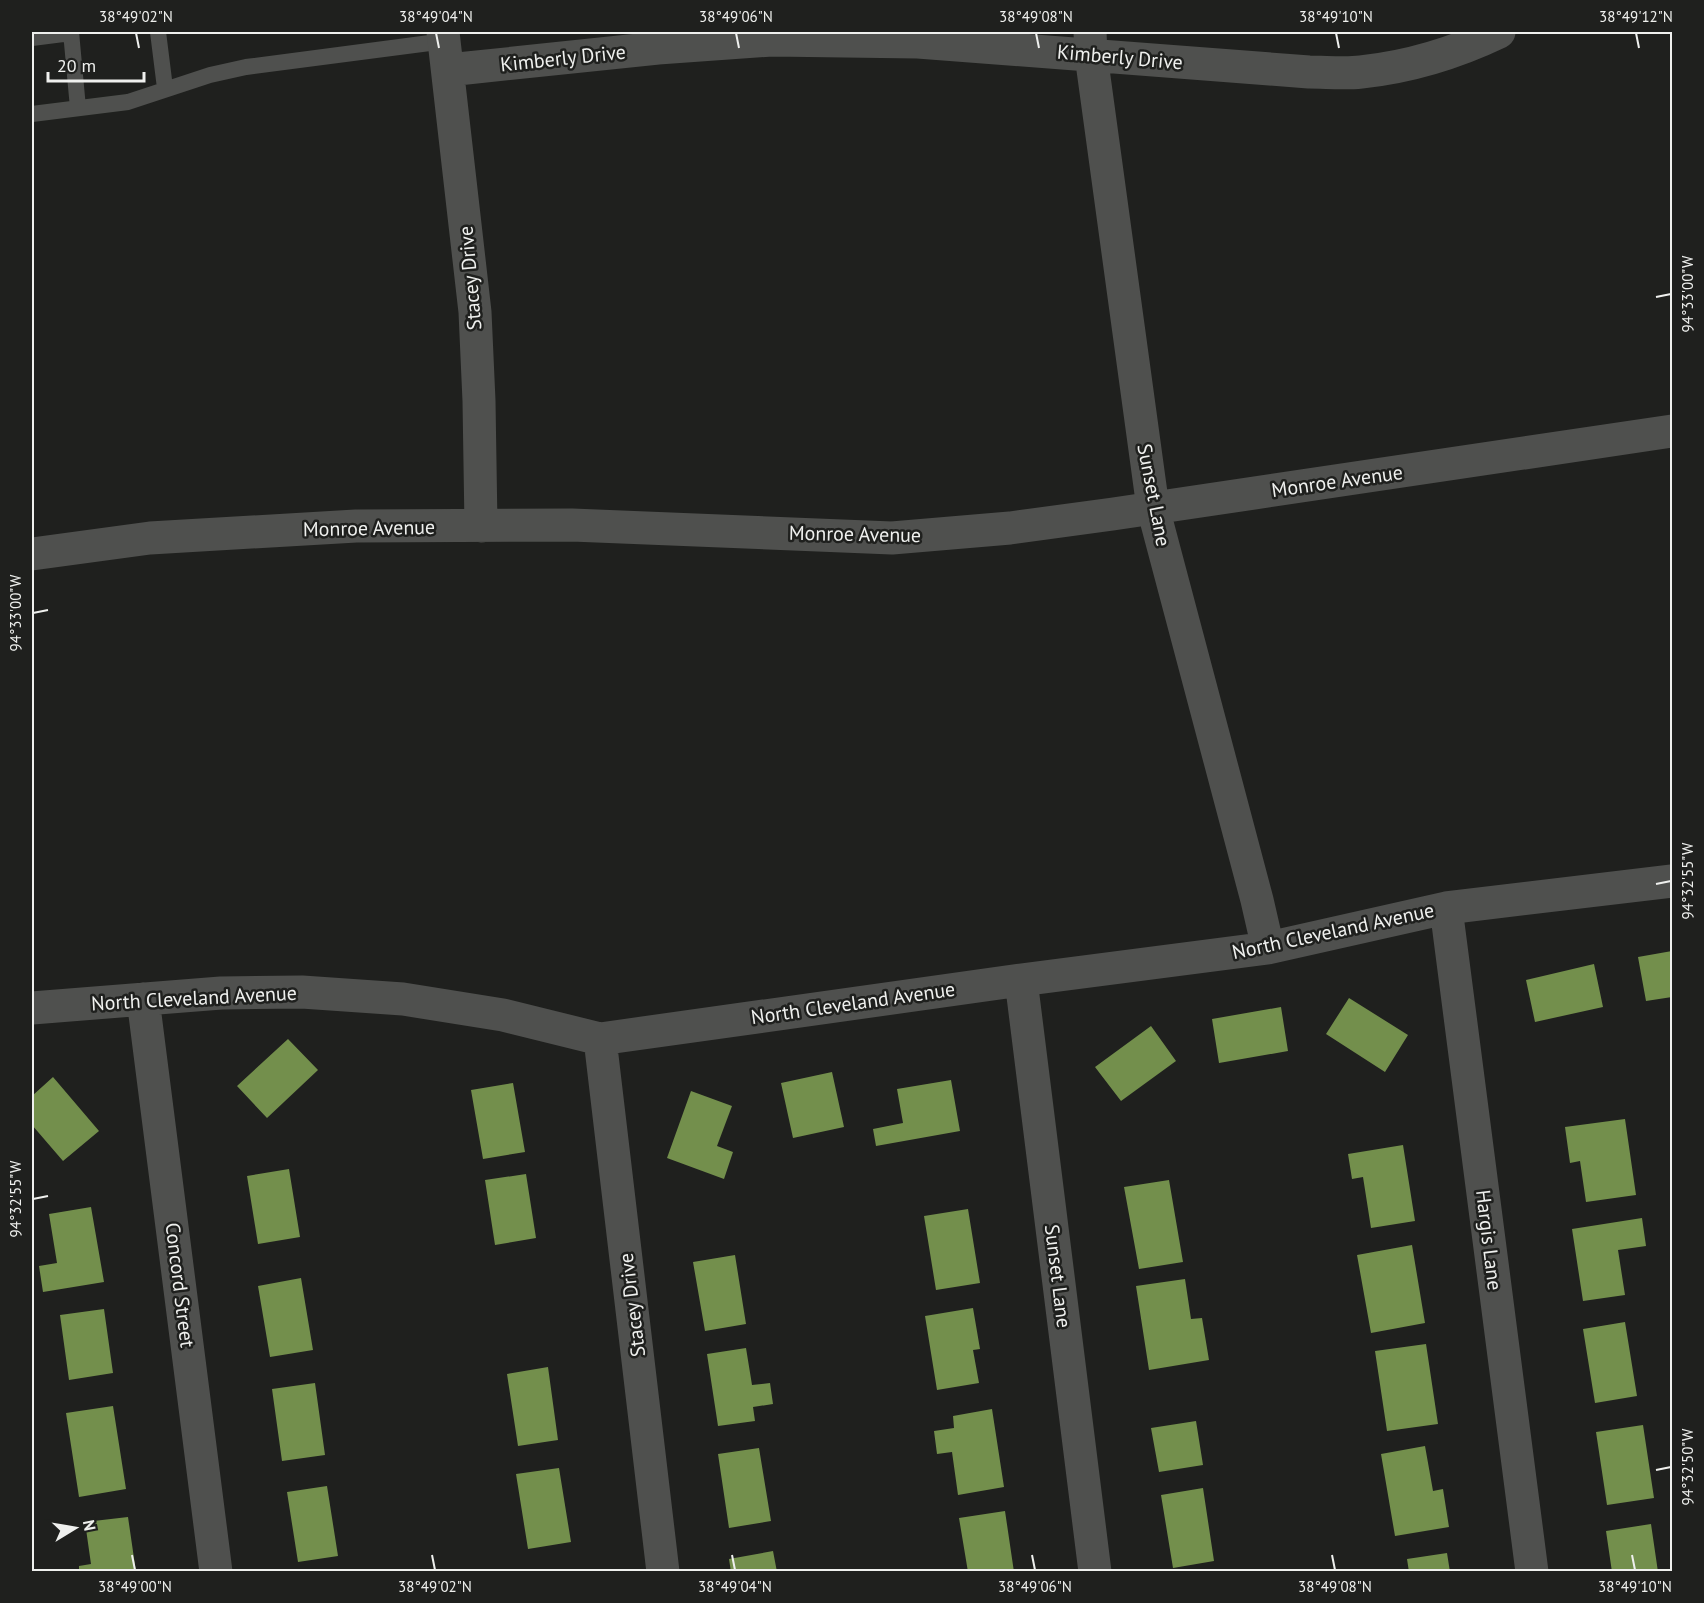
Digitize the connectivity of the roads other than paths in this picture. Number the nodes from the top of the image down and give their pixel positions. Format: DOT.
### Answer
graph roads {
  1 [pos="71,32"];
  2 [pos="158,32"];
  3 [pos="1499,32"];
  4 [pos="32,38"];
  5 [pos="1090,43"];
  6 [pos="445,48"];
  7 [pos="165,88"];
  8 [pos="78,108"];
  9 [pos="32,114"];
  10 [pos="1672,431"];
  11 [pos="1153,508"];
  12 [pos="481,526"];
  13 [pos="32,554"];
  14 [pos="1672,881"];
  15 [pos="1446,908"];
  16 [pos="1268,948"];
  17 [pos="1021,980"];
  18 [pos="143,999"];
  19 [pos="32,1008"];
  20 [pos="600,1039"];
  21 [pos="216,1572"];
  22 [pos="663,1572"];
  23 [pos="1095,1572"];
  24 [pos="1532,1572"];
  1 -- 4 [label="lane"];
  1 -- 8 [label="lane"];
  2 -- 7 [label="lane"];
  3 -- 5 [label="street, Kimberly Drive"];
  5 -- 6 [label="street, Kimberly Drive"];
  5 -- 11 [label="street, Sunset Lane"];
  6 -- 7 [label="lane"];
  6 -- 12 [label="street, Stacey Drive"];
  7 -- 8 [label="lane"];
  8 -- 9 [label="lane"];
  10 -- 11 [label="street, Monroe Avenue"];
  11 -- 12 [label="street, Monroe Avenue"];
  11 -- 16 [label="street, Sunset Lane"];
  12 -- 13 [label="street, Monroe Avenue"];
  14 -- 15 [label="street, North Cleveland Avenue"];
  15 -- 16 [label="street, North Cleveland Avenue"];
  15 -- 24 [label="street, Hargis Lane"];
  16 -- 17 [label="street, North Cleveland Avenue"];
  17 -- 20 [label="street, North Cleveland Avenue"];
  17 -- 23 [label="street, Sunset Lane"];
  18 -- 19 [label="street, North Cleveland Avenue"];
  18 -- 20 [label="street, North Cleveland Avenue"];
  18 -- 21 [label="street, Concord Street"];
  20 -- 22 [label="street, Stacey Drive"];
}
